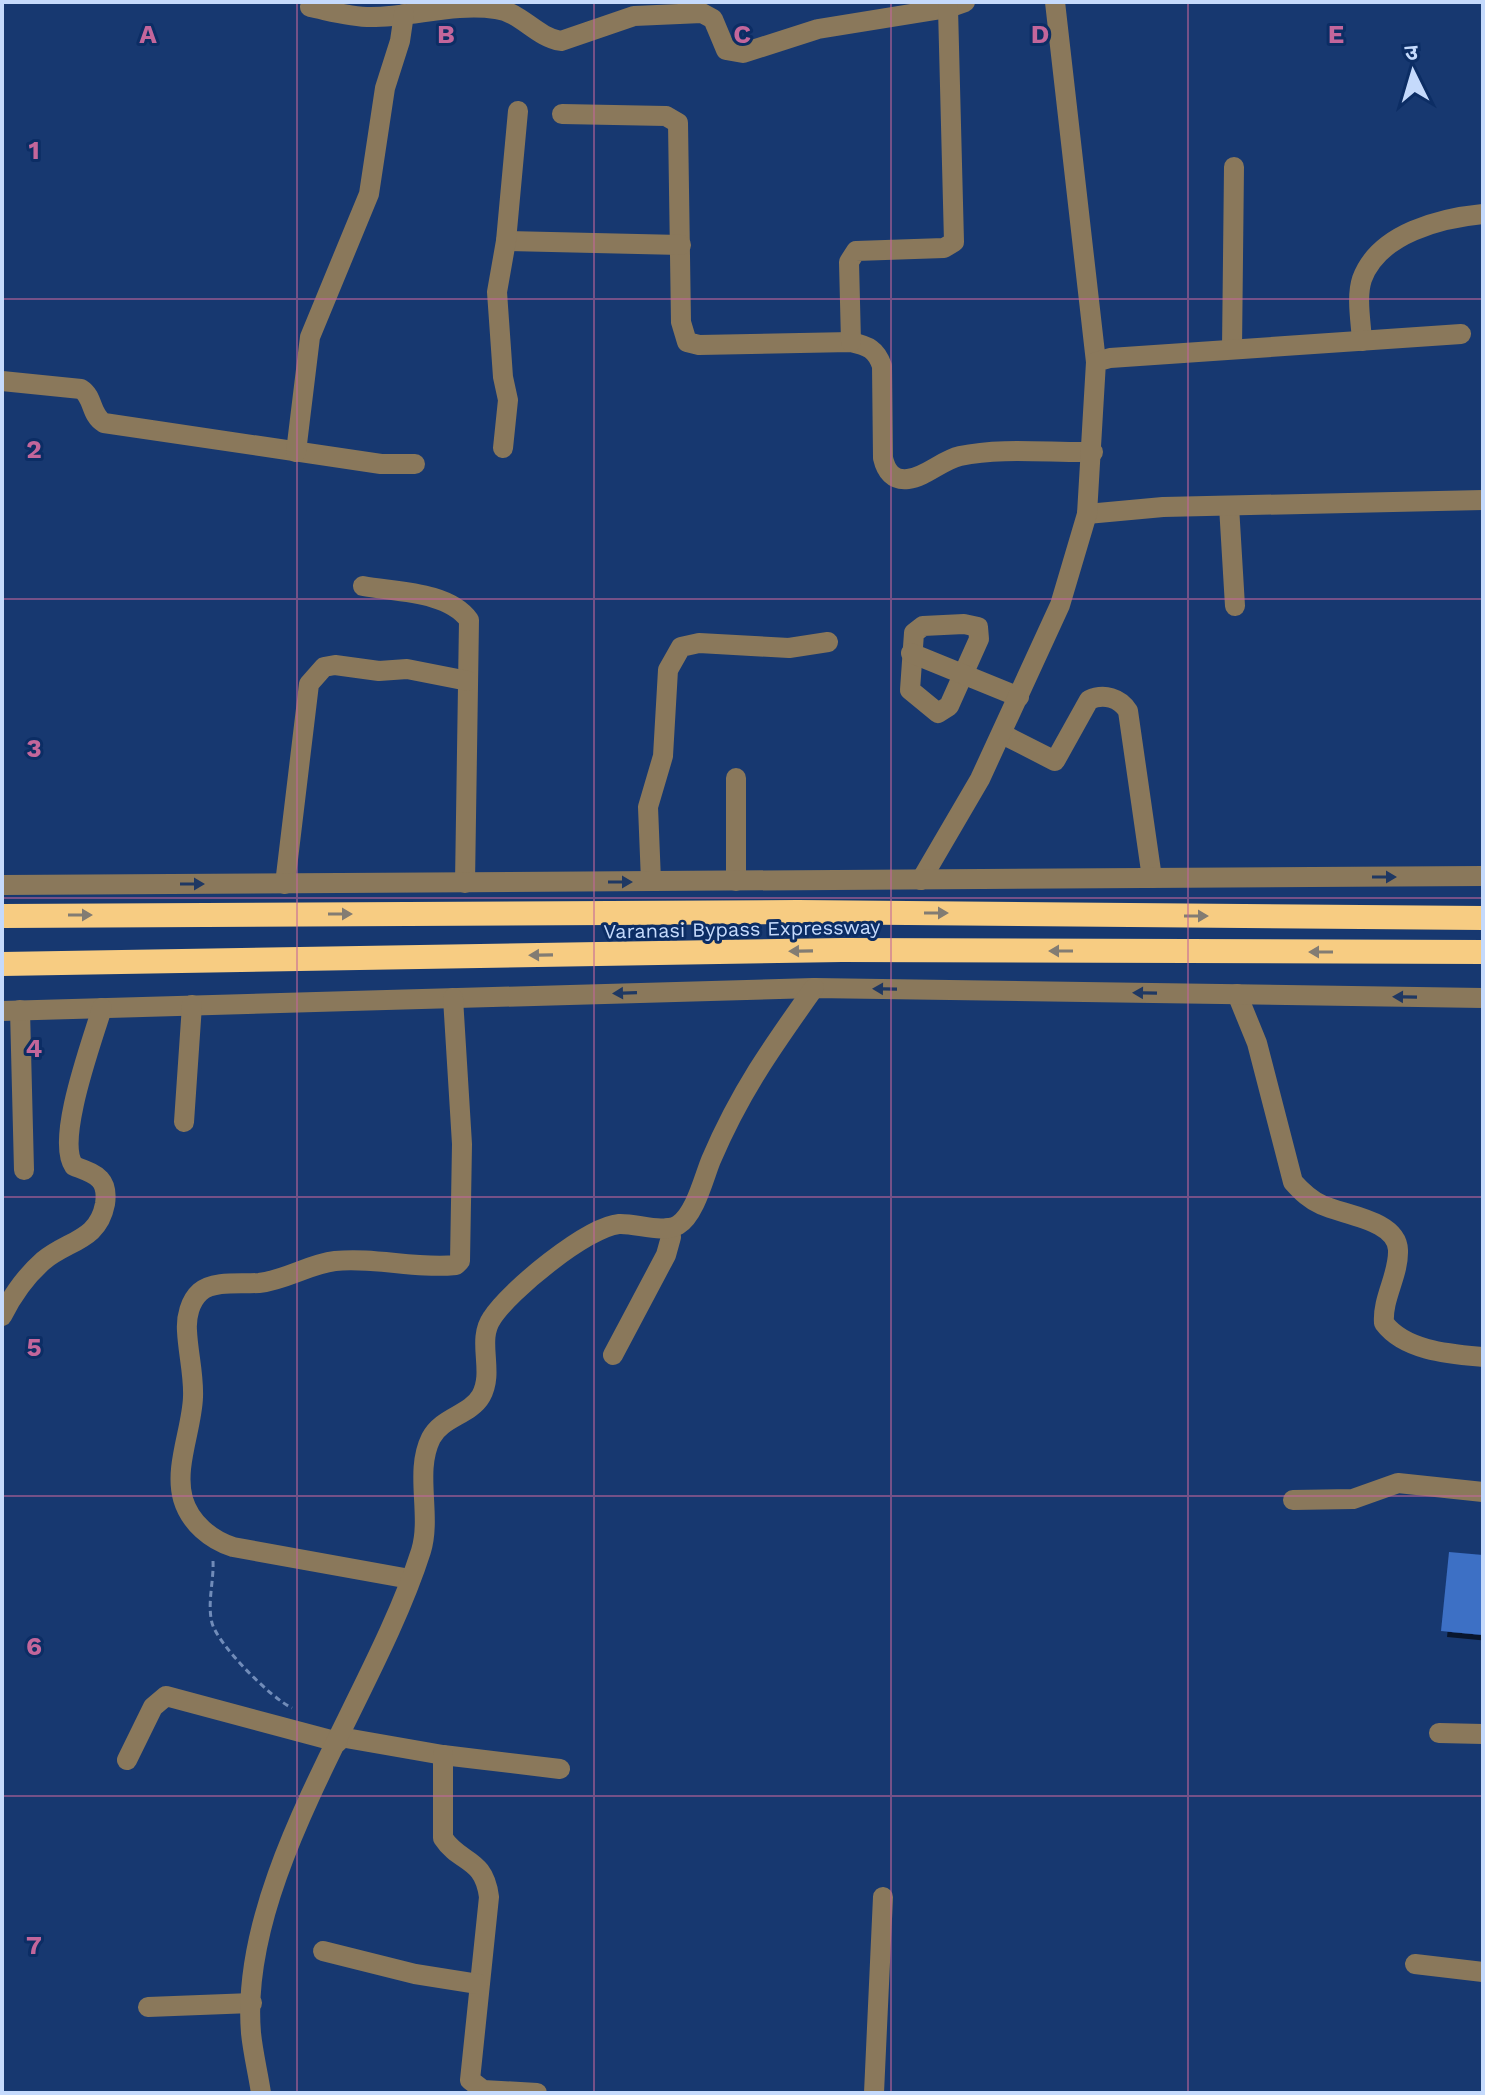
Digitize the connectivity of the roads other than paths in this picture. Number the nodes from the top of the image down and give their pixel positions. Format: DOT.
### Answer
graph roads {
  1 [pos="1055,2"];
  2 [pos="956,5"];
  3 [pos="310,7"];
  4 [pos="404,14"];
  5 [pos="518,111"];
  6 [pos="562,114"];
  7 [pos="1234,167"];
  8 [pos="1483,214"];
  9 [pos="506,241"];
  10 [pos="681,245"];
  11 [pos="1461,334"];
  12 [pos="1362,341"];
  13 [pos="851,342"];
  14 [pos="1232,349"];
  15 [pos="1096,362"];
  16 [pos="2,381"];
  17 [pos="503,448"];
  18 [pos="296,452"];
  19 [pos="1093,452"];
  20 [pos="415,464"];
  21 [pos="1483,500"];
  22 [pos="1229,506"];
  23 [pos="1087,514"];
  24 [pos="363,586"];
  25 [pos="1235,606"];
  26 [pos="828,642"];
  27 [pos="911,653"];
  28 [pos="964,675"];
  29 [pos="468,681"];
  30 [pos="1019,697"];
  31 [pos="1002,734"];
  32 [pos="736,778"];
  33 [pos="1483,876"];
  34 [pos="1152,878"];
  35 [pos="921,880"];
  36 [pos="651,881"];
  37 [pos="736,881"];
  38 [pos="465,883"];
  39 [pos="285,884"];
  40 [pos="2,885"];
  41 [pos="2,916"];
  42 [pos="1483,918"];
  43 [pos="1483,952"];
  44 [pos="2,964"];
  45 [pos="814,988"];
  46 [pos="1237,994"];
  47 [pos="453,998"];
  48 [pos="1483,998"];
  49 [pos="192,1005"];
  50 [pos="102,1008"];
  51 [pos="11,1011"];
  52 [pos="11,1104"];
  53 [pos="184,1122"];
  54 [pos="24,1170"];
  55 [pos="668,1228"];
  56 [pos="2,1316"];
  57 [pos="613,1355"];
  58 [pos="1483,1357"];
  59 [pos="1483,1492"];
  60 [pos="1293,1500"];
  61 [pos="410,1579"];
  62 [pos="1439,1733"];
  63 [pos="1483,1734"];
  64 [pos="339,1739"];
  65 [pos="443,1755"];
  66 [pos="127,1760"];
  67 [pos="560,1769"];
  68 [pos="883,1897"];
  69 [pos="323,1951"];
  70 [pos="1415,1964"];
  71 [pos="1483,1972"];
  72 [pos="478,1984"];
  73 [pos="252,2003"];
  74 [pos="148,2007"];
  75 [pos="261,2093"];
  76 [pos="537,2093"];
  77 [pos="874,2093"];
  1 -- 15 [label="street"];
  2 -- 4 [label="street"];
  2 -- 13 [label="street"];
  3 -- 4 [label="street"];
  4 -- 18 [label="street"];
  5 -- 9 [label="street"];
  6 -- 10 [label="street"];
  7 -- 14 [label="street"];
  8 -- 12 [label="street"];
  9 -- 10 [label="street"];
  9 -- 17 [label="street"];
  10 -- 13 [label="street"];
  11 -- 12 [label="street"];
  12 -- 14 [label="street"];
  13 -- 19 [label="street"];
  14 -- 15 [label="street"];
  15 -- 19 [label="street"];
  16 -- 18 [label="street"];
  18 -- 20 [label="street"];
  19 -- 23 [label="street"];
  21 -- 22 [label="street"];
  22 -- 23 [label="street"];
  22 -- 25 [label="street"];
  23 -- 30 [label="street"];
  24 -- 29 [label="street"];
  26 -- 36 [label="street"];
  27 -- 28 [label="street"];
  27 -- 28 [label="street"];
  27 -- 28 [label="street"];
  28 -- 30 [label="street"];
  29 -- 38 [label="street"];
  29 -- 39 [label="street"];
  30 -- 31 [label="street"];
  31 -- 34 [label="street"];
  31 -- 35 [label="street"];
  32 -- 37 [label="street"];
  34 -- 33 [label="street, one-way"];
  34 -- 35 [label="street"];
  35 -- 37 [label="street"];
  36 -- 37 [label="street"];
  38 -- 36 [label="street, one-way"];
  38 -- 39 [label="street"];
  40 -- 39 [label="street, one-way"];
  41 -- 42 [label="highway, Varanasi Bypass Expressway, one-way"];
  43 -- 44 [label="highway, Varanasi Bypass Expressway, one-way"];
  46 -- 45 [label="street, one-way"];
  45 -- 47 [label="street, one-way"];
  45 -- 55 [label="street"];
  48 -- 46 [label="street, one-way"];
  46 -- 58 [label="street"];
  47 -- 49 [label="street"];
  47 -- 61 [label="street"];
  49 -- 50 [label="street"];
  49 -- 53 [label="street"];
  50 -- 51 [label="street"];
  50 -- 56 [label="street"];
  51 -- 52 [label="street"];
  52 -- 54 [label="street"];
  55 -- 57 [label="street"];
  55 -- 61 [label="street"];
  59 -- 60 [label="street"];
  61 -- 64 [label="street"];
  62 -- 63 [label="street"];
  64 -- 65 [label="street"];
  64 -- 66 [label="street"];
  64 -- 73 [label="street"];
  65 -- 67 [label="street"];
  65 -- 72 [label="street"];
  68 -- 77 [label="street"];
  69 -- 72 [label="street"];
  70 -- 71 [label="street"];
  72 -- 76 [label="street"];
  73 -- 74 [label="street"];
  73 -- 75 [label="street"];
}
